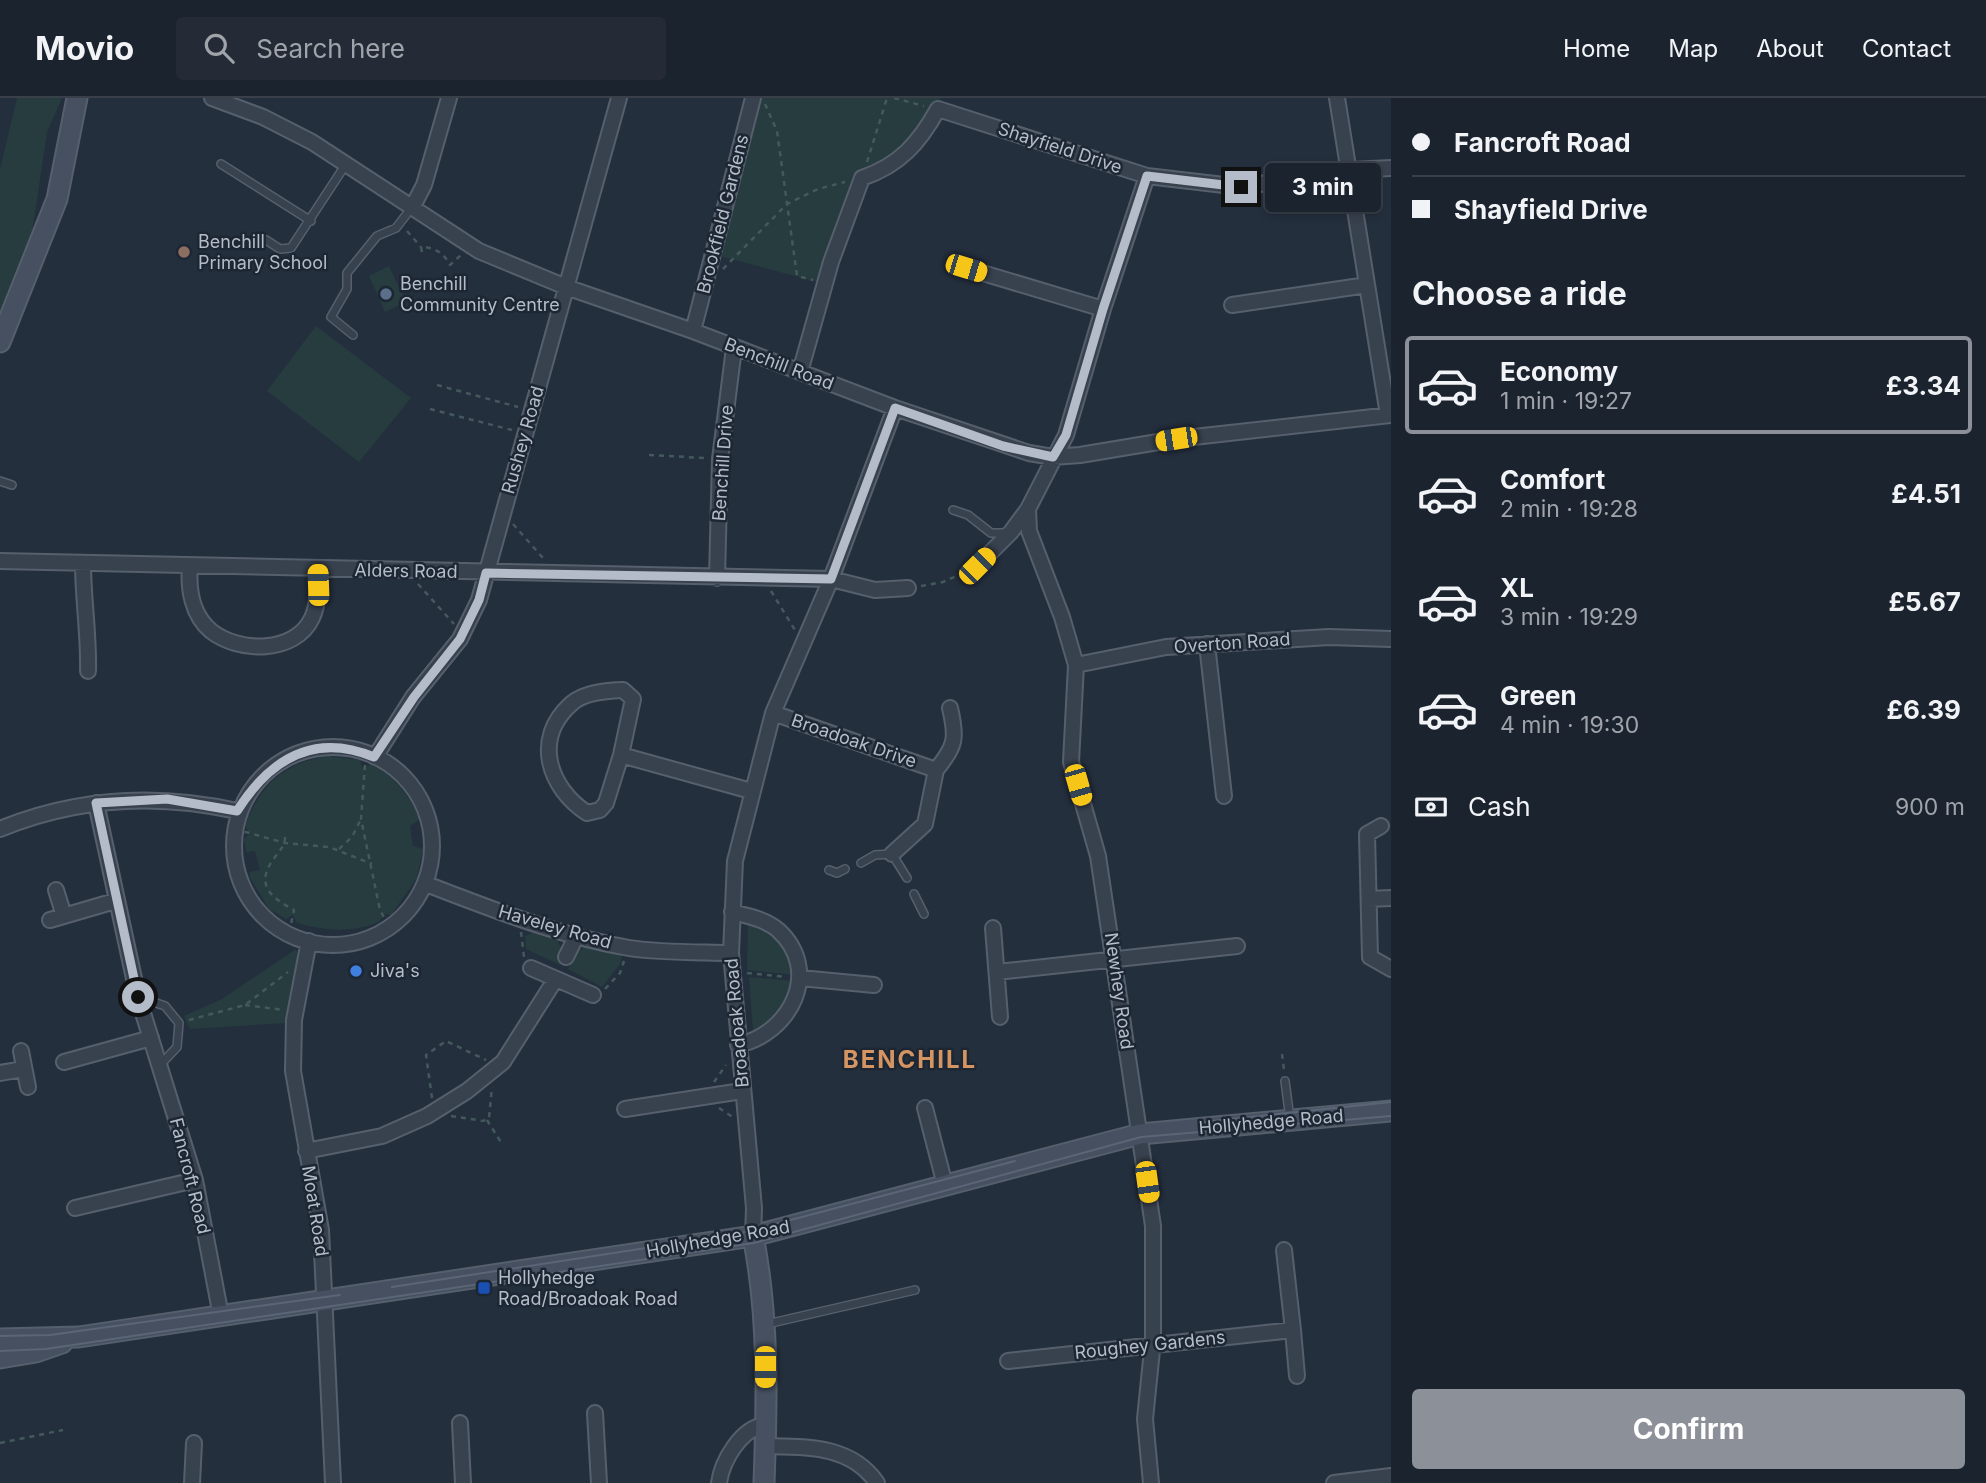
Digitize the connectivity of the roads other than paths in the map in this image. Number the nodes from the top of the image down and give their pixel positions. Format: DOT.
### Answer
graph roads {
  1 [pos="77,98"];
  2 [pos="212,98"];
  3 [pos="449,98"];
  4 [pos="619,98"];
  5 [pos="753,98"];
  6 [pos="1337,98"];
  7 [pos="939,104"];
  8 [pos="221,164"];
  9 [pos="347,164"];
  10 [pos="1391,168"];
  11 [pos="1351,170"];
  12 [pos="1147,176"];
  13 [pos="413,206"];
  14 [pos="311,221"];
  15 [pos="266,240"];
  16 [pos="966,268"];
  17 [pos="1367,285"];
  18 [pos="566,287"];
  19 [pos="1232,305"];
  20 [pos="1103,309"];
  21 [pos="693,331"];
  22 [pos="353,335"];
  23 [pos="0,342"];
  24 [pos="734,348"];
  25 [pos="800,372"];
  26 [pos="895,408"];
  27 [pos="1389,415"];
  28 [pos="1053,457"];
  29 [pos="0,481"];
  30 [pos="12,485"];
  31 [pos="1028,509"];
  32 [pos="953,510"];
  33 [pos="1011,532"];
  34 [pos="0,561"];
  35 [pos="83,564"];
  36 [pos="190,566"];
  37 [pos="977,566"];
  38 [pos="317,569"];
  39 [pos="486,573"];
  40 [pos="717,578"];
  41 [pos="831,579"];
  42 [pos="908,588"];
  43 [pos="1391,639"];
  44 [pos="1207,644"];
  45 [pos="1076,665"];
  46 [pos="88,671"];
  47 [pos="950,708"];
  48 [pos="773,713"];
  49 [pos="621,755"];
  50 [pos="371,756"];
  51 [pos="936,770"];
  52 [pos="751,791"];
  53 [pos="1224,796"];
  54 [pos="96,803"];
  55 [pos="237,811"];
  56 [pos="1381,826"];
  57 [pos="0,829"];
  58 [pos="892,854"];
  59 [pos="861,863"];
  60 [pos="845,869"];
  61 [pos="829,870"];
  62 [pos="907,877"];
  63 [pos="426,884"];
  64 [pos="56,890"];
  65 [pos="915,894"];
  66 [pos="1391,898"];
  67 [pos="1369,899"];
  68 [pos="115,901"];
  69 [pos="732,912"];
  70 [pos="924,914"];
  71 [pos="993,929"];
  72 [pos="576,937"];
  73 [pos="1237,946"];
  74 [pos="308,948"];
  75 [pos="731,953"];
  76 [pos="566,957"];
  77 [pos="1115,957"];
  78 [pos="531,968"];
  79 [pos="1391,969"];
  80 [pos="997,972"];
  81 [pos="800,978"];
  82 [pos="555,980"];
  83 [pos="874,985"];
  84 [pos="593,995"];
  85 [pos="138,997"];
  86 [pos="1000,1017"];
  87 [pos="151,1038"];
  88 [pos="738,1045"];
  89 [pos="21,1051"];
  90 [pos="64,1062"];
  91 [pos="159,1066"];
  92 [pos="23,1069"];
  93 [pos="0,1073"];
  94 [pos="1285,1081"];
  95 [pos="27,1087"];
  96 [pos="742,1091"];
  97 [pos="925,1108"];
  98 [pos="625,1109"];
  99 [pos="1391,1111"];
  100 [pos="1290,1120"];
  101 [pos="1140,1133"];
  102 [pos="306,1151"];
  103 [pos="195,1180"];
  104 [pos="945,1185"];
  105 [pos="75,1208"];
  106 [pos="753,1236"];
  107 [pos="1284,1250"];
  108 [pos="915,1290"];
  109 [pos="326,1302"];
  110 [pos="221,1316"];
  111 [pos="763,1325"];
  112 [pos="1293,1330"];
  113 [pos="79,1337"];
  114 [pos="0,1339"];
  115 [pos="1153,1344"];
  116 [pos="0,1358"];
  117 [pos="1008,1361"];
  118 [pos="1297,1376"];
  119 [pos="595,1413"];
  120 [pos="460,1423"];
  121 [pos="765,1425"];
  122 [pos="194,1443"];
  123 [pos="765,1446"];
  124 [pos="1391,1476"];
  125 [pos="192,1483"];
  126 [pos="333,1483"];
  127 [pos="463,1483"];
  128 [pos="599,1483"];
  129 [pos="719,1483"];
  130 [pos="764,1483"];
  131 [pos="877,1483"];
  132 [pos="1151,1483"];
  133 [pos="1334,1483"];
  1 -- 23 [label="street"];
  2 -- 9 [label="street, Benchill Road"];
  3 -- 13 [label="street"];
  4 -- 18 [label="street, Rushey Road"];
  5 -- 21 [label="street, Brookfield Gardens"];
  6 -- 11 [label="street"];
  7 -- 12 [label="street, Shayfield Drive"];
  7 -- 25 [label="street"];
  8 -- 14 [label="lane"];
  9 -- 13 [label="street, Benchill Road"];
  9 -- 14 [label="lane"];
  10 -- 11 [label="street, Shayfield Drive"];
  11 -- 12 [label="street, Shayfield Drive"];
  11 -- 17 [label="street"];
  12 -- 20 [label="street"];
  13 -- 18 [label="street, Benchill Road"];
  13 -- 22 [label="lane"];
  14 -- 15 [label="lane"];
  16 -- 20 [label="street"];
  17 -- 19 [label="street"];
  17 -- 27 [label="street"];
  18 -- 21 [label="street, Benchill Road"];
  18 -- 39 [label="street, Rushey Road"];
  20 -- 28 [label="street"];
  21 -- 24 [label="street, Benchill Road"];
  24 -- 25 [label="street, Benchill Road"];
  24 -- 40 [label="street, Benchill Drive"];
  25 -- 26 [label="street, Benchill Road"];
  26 -- 28 [label="street, Benchill Road"];
  26 -- 41 [label="street, Broadoak Road"];
  27 -- 28 [label="street, Benchill Road"];
  28 -- 31 [label="street"];
  29 -- 30 [label="lane"];
  31 -- 33 [label="street"];
  31 -- 45 [label="street, Newhey Road"];
  32 -- 33 [label="lane"];
  33 -- 37 [label="street"];
  34 -- 35 [label="street, Alders Road"];
  35 -- 36 [label="street, Alders Road"];
  35 -- 46 [label="street"];
  36 -- 38 [label="street, Alders Road"];
  36 -- 38 [label="street"];
  38 -- 39 [label="street, Alders Road"];
  39 -- 40 [label="street, Alders Road"];
  39 -- 50 [label="street, Rushey Road"];
  40 -- 41 [label="street, Alders Road"];
  41 -- 42 [label="street, Alders Road"];
  41 -- 48 [label="street, Broadoak Road"];
  43 -- 44 [label="street, Overton Road"];
  44 -- 45 [label="street, Overton Road"];
  44 -- 53 [label="street"];
  45 -- 77 [label="street, Newhey Road"];
  47 -- 51 [label="street, Broadoak Drive"];
  48 -- 51 [label="street, Broadoak Drive"];
  48 -- 52 [label="street, Broadoak Road"];
  49 -- 49 [label="street"];
  49 -- 52 [label="street"];
  50 -- 55 [label="street"];
  50 -- 63 [label="street"];
  51 -- 58 [label="street, Broadoak Drive"];
  52 -- 69 [label="street, Broadoak Road"];
  54 -- 55 [label="street"];
  54 -- 57 [label="street"];
  54 -- 68 [label="street, Fancroft Road"];
  55 -- 74 [label="street"];
  56 -- 67 [label="street"];
  58 -- 59 [label="lane"];
  58 -- 62 [label="lane"];
  60 -- 61 [label="lane"];
  63 -- 72 [label="street, Haveley Road"];
  63 -- 74 [label="street"];
  64 -- 68 [label="street"];
  65 -- 70 [label="lane"];
  66 -- 67 [label="street"];
  67 -- 79 [label="street"];
  68 -- 85 [label="street, Fancroft Road"];
  69 -- 75 [label="street, Broadoak Road"];
  69 -- 81 [label="street"];
  71 -- 80 [label="street"];
  72 -- 75 [label="street, Haveley Road"];
  72 -- 76 [label="street"];
  73 -- 77 [label="street"];
  74 -- 102 [label="street, Moat Road"];
  75 -- 88 [label="street, Broadoak Road"];
  77 -- 80 [label="street"];
  77 -- 101 [label="street, Newhey Road"];
  78 -- 82 [label="street"];
  80 -- 86 [label="street"];
  81 -- 83 [label="street"];
  81 -- 88 [label="street"];
  82 -- 84 [label="street"];
  82 -- 102 [label="street"];
  85 -- 87 [label="street, Fancroft Road"];
  85 -- 91 [label="lane"];
  87 -- 90 [label="street"];
  87 -- 91 [label="street, Fancroft Road"];
  88 -- 96 [label="street, Broadoak Road"];
  89 -- 92 [label="street"];
  91 -- 103 [label="street, Fancroft Road"];
  92 -- 93 [label="street"];
  92 -- 95 [label="street"];
  94 -- 100 [label="lane"];
  96 -- 98 [label="street"];
  96 -- 106 [label="street, Broadoak Road"];
  97 -- 104 [label="street"];
  99 -- 100 [label="street, Hollyhedge Road"];
  100 -- 101 [label="street, Hollyhedge Road"];
  101 -- 104 [label="street, Hollyhedge Road"];
  101 -- 115 [label="street, Newhey Road"];
  102 -- 109 [label="street, Moat Road"];
  103 -- 105 [label="street"];
  103 -- 110 [label="street, Fancroft Road"];
  104 -- 106 [label="street, Hollyhedge Road"];
  106 -- 109 [label="street, Hollyhedge Road"];
  106 -- 111 [label="street, Broadoak Road"];
  107 -- 112 [label="street"];
  108 -- 111 [label="lane"];
  109 -- 110 [label="street, Hollyhedge Road"];
  109 -- 126 [label="street, Moat Road"];
  110 -- 113 [label="street, Hollyhedge Road"];
  111 -- 121 [label="street, Broadoak Road"];
  112 -- 115 [label="street, Roughey Gardens"];
  112 -- 118 [label="street"];
  113 -- 114 [label="street, Hollyhedge Road"];
  113 -- 116 [label="street, Hollyhedge Road"];
  115 -- 117 [label="street, Roughey Gardens"];
  115 -- 132 [label="street, Newhey Road"];
  119 -- 128 [label="street"];
  120 -- 127 [label="street"];
  121 -- 123 [label="street, Broadoak Road"];
  121 -- 129 [label="street"];
  122 -- 125 [label="street"];
  123 -- 130 [label="street, Broadoak Road"];
  123 -- 131 [label="street"];
  124 -- 133 [label="street"];
}
